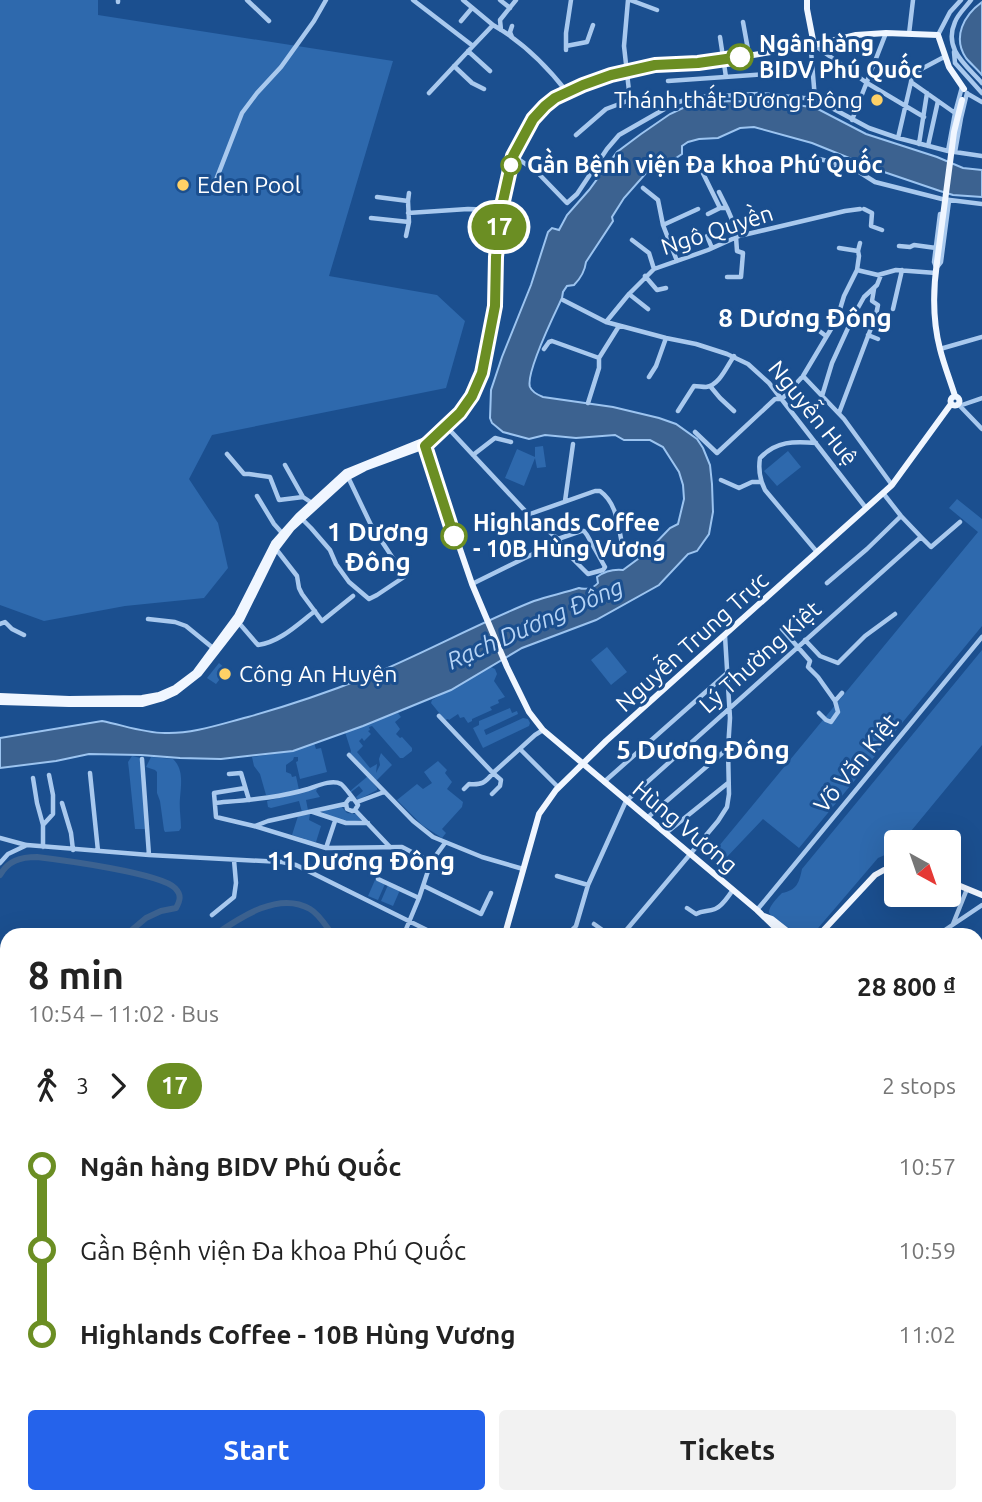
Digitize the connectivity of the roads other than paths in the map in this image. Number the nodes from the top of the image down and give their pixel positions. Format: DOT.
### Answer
graph roads {
  1 [pos="247,0"];
  2 [pos="327,0"];
  3 [pos="413,0"];
  4 [pos="463,0"];
  5 [pos="500,0"];
  6 [pos="516,0"];
  7 [pos="572,0"];
  8 [pos="629,0"];
  9 [pos="807,0"];
  10 [pos="913,0"];
  11 [pos="960,0"];
  12 [pos="971,0"];
  13 [pos="472,8"];
  14 [pos="510,8"];
  15 [pos="657,10"];
  16 [pos="269,21"];
  17 [pos="461,21"];
  18 [pos="743,22"];
  19 [pos="593,25"];
  20 [pos="493,26"];
  21 [pos="512,26"];
  22 [pos="502,30"];
  23 [pos="886,33"];
  24 [pos="909,34"];
  25 [pos="938,36"];
  26 [pos="720,37"];
  27 [pos="512,38"];
  28 [pos="814,45"];
  29 [pos="473,46"];
  30 [pos="468,51"];
  31 [pos="954,52"];
  32 [pos="749,56"];
  33 [pos="944,57"];
  34 [pos="723,60"];
  35 [pos="454,66"];
  36 [pos="967,66"];
  37 [pos="490,71"];
  38 [pos="628,71"];
  39 [pos="812,71"];
  40 [pos="962,72"];
  41 [pos="726,77"];
  42 [pos="668,81"];
  43 [pos="911,82"];
  44 [pos="867,83"];
  45 [pos="981,88"];
  46 [pos="484,89"];
  47 [pos="965,91"];
  48 [pos="567,92"];
  49 [pos="429,93"];
  50 [pos="927,93"];
  51 [pos="816,99"];
  52 [pos="938,101"];
  53 [pos="982,102"];
  54 [pos="905,106"];
  55 [pos="955,113"];
  56 [pos="924,117"];
  57 [pos="852,120"];
  58 [pos="576,135"];
  59 [pos="898,138"];
  60 [pos="919,144"];
  61 [pos="929,146"];
  62 [pos="948,151"];
  63 [pos="955,152"];
  64 [pos="513,156"];
  65 [pos="982,156"];
  66 [pos="695,157"];
  67 [pos="819,159"];
  68 [pos="842,164"];
  69 [pos="834,168"];
  70 [pos="216,180"];
  71 [pos="643,188"];
  72 [pos="719,191"];
  73 [pos="409,193"];
  74 [pos="377,197"];
  75 [pos="942,199"];
  76 [pos="408,201"];
  77 [pos="949,201"];
  78 [pos="982,204"];
  79 [pos="720,208"];
  80 [pos="727,208"];
  81 [pos="698,209"];
  82 [pos="501,210"];
  83 [pos="408,213"];
  84 [pos="708,214"];
  85 [pos="371,218"];
  86 [pos="409,222"];
  87 [pos="663,225"];
  88 [pos="883,230"];
  89 [pos="406,236"];
  90 [pos="707,236"];
  91 [pos="737,236"];
  92 [pos="632,240"];
  93 [pos="860,243"];
  94 [pos="899,246"];
  95 [pos="712,248"];
  96 [pos="839,248"];
  97 [pos="936,248"];
  98 [pos="858,251"];
  99 [pos="677,261"];
  100 [pos="936,268"];
  101 [pos="654,269"];
  102 [pos="857,270"];
  103 [pos="902,270"];
  104 [pos="881,275"];
  105 [pos="645,276"];
  106 [pos="727,277"];
  107 [pos="666,288"];
  108 [pos="874,289"];
  109 [pos="629,294"];
  110 [pos="564,300"];
  111 [pos="648,309"];
  112 [pos="894,309"];
  113 [pos="606,322"];
  114 [pos="619,326"];
  115 [pos="814,327"];
  116 [pos="868,335"];
  117 [pos="826,336"];
  118 [pos="982,337"];
  119 [pos="666,338"];
  120 [pos="878,339"];
  121 [pos="544,349"];
  122 [pos="940,349"];
  123 [pos="734,356"];
  124 [pos="599,358"];
  125 [pos="803,376"];
  126 [pos="649,377"];
  127 [pos="710,386"];
  128 [pos="822,396"];
  129 [pos="982,398"];
  130 [pos="782,399"];
  131 [pos="588,403"];
  132 [pos="955,404"];
  133 [pos="678,411"];
  134 [pos="734,411"];
  135 [pos="839,414"];
  136 [pos="446,426"];
  137 [pos="982,429"];
  138 [pos="695,432"];
  139 [pos="511,442"];
  140 [pos="816,443"];
  141 [pos="424,444"];
  142 [pos="573,444"];
  143 [pos="227,454"];
  144 [pos="473,455"];
  145 [pos="285,465"];
  146 [pos="347,475"];
  147 [pos="721,480"];
  148 [pos="761,482"];
  149 [pos="892,485"];
  150 [pos="883,493"];
  151 [pos="257,496"];
  152 [pos="303,497"];
  153 [pos="565,501"];
  154 [pos="312,503"];
  155 [pos="867,508"];
  156 [pos="529,515"];
  157 [pos="901,516"];
  158 [pos="300,518"];
  159 [pos="960,522"];
  160 [pos="282,533"];
  161 [pos="921,537"];
  162 [pos="558,539"];
  163 [pos="274,548"];
  164 [pos="623,548"];
  165 [pos="818,553"];
  166 [pos="827,583"];
  167 [pos="472,584"];
  168 [pos="353,596"];
  169 [pos="315,611"];
  170 [pos="895,614"];
  171 [pos="148,619"];
  172 [pos="237,621"];
  173 [pos="0,624"];
  174 [pos="782,629"];
  175 [pos="24,635"];
  176 [pos="725,636"];
  177 [pos="982,637"];
  178 [pos="806,640"];
  179 [pos="798,647"];
  180 [pos="213,648"];
  181 [pos="727,673"];
  182 [pos="196,674"];
  183 [pos="842,693"];
  184 [pos="0,696"];
  185 [pos="69,701"];
  186 [pos="835,701"];
  187 [pos="0,702"];
  188 [pos="729,709"];
  189 [pos="820,713"];
  190 [pos="439,716"];
  191 [pos="543,730"];
  192 [pos="520,749"];
  193 [pos="728,749"];
  194 [pos="349,755"];
  195 [pos="142,760"];
  196 [pos="583,763"];
  197 [pos="90,772"];
  198 [pos="493,773"];
  199 [pos="229,774"];
  200 [pos="48,775"];
  201 [pos="33,778"];
  202 [pos="604,782"];
  203 [pos="728,782"];
  204 [pos="558,787"];
  205 [pos="245,788"];
  206 [pos="464,789"];
  207 [pos="384,792"];
  208 [pos="492,794"];
  209 [pos="249,800"];
  210 [pos="355,801"];
  211 [pos="626,801"];
  212 [pos="62,803"];
  213 [pos="215,803"];
  214 [pos="345,804"];
  215 [pos="355,810"];
  216 [pos="312,811"];
  217 [pos="647,818"];
  218 [pos="335,821"];
  219 [pos="368,823"];
  220 [pos="43,825"];
  221 [pos="254,826"];
  222 [pos="666,834"];
  223 [pos="0,838"];
  224 [pos="445,843"];
  225 [pos="27,845"];
  226 [pos="390,846"];
  227 [pos="43,847"];
  228 [pos="326,848"];
  229 [pos="70,850"];
  230 [pos="99,851"];
  231 [pos="149,855"];
  232 [pos="690,855"];
  233 [pos="234,860"];
  234 [pos="431,862"];
  235 [pos="0,863"];
  236 [pos="523,869"];
  237 [pos="884,870"];
  238 [pos="557,876"];
  239 [pos="378,879"];
  240 [pos="424,886"];
  241 [pos="588,886"];
  242 [pos="961,886"];
  243 [pos="967,889"];
  244 [pos="733,890"];
  245 [pos="491,893"];
  246 [pos="982,895"];
  247 [pos="419,898"];
  248 [pos="982,905"];
  249 [pos="687,908"];
  250 [pos="758,910"];
  251 [pos="212,915"];
  252 [pos="764,916"];
  253 [pos="409,922"];
  254 [pos="594,924"];
  255 [pos="952,927"];
  256 [pos="406,928"];
  257 [pos="422,928"];
  258 [pos="507,928"];
  259 [pos="574,928"];
  260 [pos="600,928"];
  261 [pos="628,928"];
  262 [pos="774,928"];
  263 [pos="783,928"];
  264 [pos="826,928"];
  1 -- 16 [label="street"];
  2 -- 70 [label="street"];
  3 -- 29 [label="street"];
  4 -- 13 [label="street"];
  5 -- 14 [label="street"];
  6 -- 14 [label="street"];
  7 -- 19 [label="street"];
  8 -- 15 [label="street"];
  8 -- 38 [label="street"];
  9 -- 28 [label="main road"];
  10 -- 24 [label="street"];
  11 -- 25 [label="street"];
  12 -- 31 [label="street"];
  13 -- 17 [label="street"];
  13 -- 20 [label="street"];
  14 -- 22 [label="street"];
  18 -- 32 [label="street"];
  20 -- 22 [label="street"];
  20 -- 29 [label="street"];
  21 -- 27 [label="street"];
  22 -- 27 [label="street"];
  23 -- 24 [label="main road"];
  23 -- 28 [label="main road"];
  23 -- 44 [label="street"];
  24 -- 25 [label="main road"];
  25 -- 33 [label="main road"];
  26 -- 34 [label="street"];
  27 -- 48 [label="street"];
  28 -- 32 [label="main road"];
  28 -- 39 [label="street"];
  28 -- 44 [label="street"];
  29 -- 30 [label="street"];
  30 -- 35 [label="street"];
  30 -- 37 [label="street"];
  31 -- 36 [label="street"];
  31 -- 40 [label="street"];
  32 -- 34 [label="main road"];
  33 -- 43 [label="street"];
  33 -- 47 [label="main road"];
  34 -- 38 [label="main road"];
  34 -- 41 [label="street"];
  35 -- 46 [label="street"];
  35 -- 49 [label="street"];
  36 -- 40 [label="street"];
  36 -- 45 [label="street"];
  38 -- 48 [label="main road"];
  38 -- 58 [label="street"];
  39 -- 41 [label="street"];
  39 -- 51 [label="street"];
  40 -- 45 [label="street"];
  41 -- 42 [label="street"];
  43 -- 50 [label="street"];
  43 -- 54 [label="street"];
  44 -- 54 [label="street"];
  44 -- 57 [label="street"];
  47 -- 53 [label="street"];
  47 -- 55 [label="street"];
  47 -- 63 [label="street"];
  47 -- 100 [label="main road, Nguyễn Trung Trực, bridge"];
  48 -- 64 [label="main road"];
  50 -- 52 [label="street"];
  50 -- 56 [label="street"];
  51 -- 57 [label="street"];
  51 -- 64 [label="street"];
  52 -- 55 [label="street"];
  52 -- 61 [label="street"];
  54 -- 56 [label="street"];
  54 -- 59 [label="street"];
  55 -- 62 [label="street"];
  56 -- 60 [label="street"];
  57 -- 59 [label="street"];
  59 -- 60 [label="street"];
  60 -- 61 [label="street"];
  61 -- 62 [label="street"];
  62 -- 63 [label="street"];
  63 -- 65 [label="street"];
  64 -- 82 [label="main road"];
  66 -- 79 [label="street"];
  67 -- 68 [label="street"];
  68 -- 69 [label="street"];
  68 -- 75 [label="street"];
  71 -- 87 [label="street"];
  72 -- 80 [label="street"];
  73 -- 76 [label="street"];
  74 -- 76 [label="street"];
  75 -- 77 [label="street"];
  75 -- 97 [label="street, Nguyễn Trung Trực"];
  76 -- 83 [label="street"];
  77 -- 78 [label="street"];
  77 -- 100 [label="street, Nguyễn Trung Trực"];
  79 -- 80 [label="street"];
  79 -- 84 [label="street"];
  80 -- 91 [label="street"];
  81 -- 87 [label="street"];
  82 -- 83 [label="street"];
  82 -- 136 [label="main road"];
  83 -- 86 [label="street"];
  85 -- 86 [label="street"];
  86 -- 89 [label="street"];
  87 -- 99 [label="street"];
  88 -- 91 [label="street, Ngô Quyền"];
  90 -- 95 [label="street"];
  91 -- 95 [label="street, Ngô Quyền"];
  91 -- 106 [label="street"];
  92 -- 101 [label="street"];
  93 -- 98 [label="street"];
  94 -- 97 [label="street"];
  95 -- 99 [label="street, Ngô Quyền"];
  96 -- 98 [label="street"];
  97 -- 100 [label="street, Nguyễn Trung Trực"];
  98 -- 102 [label="street"];
  99 -- 101 [label="street, Ngô Quyền"];
  100 -- 103 [label="street"];
  100 -- 122 [label="main road, Nguyễn Trung Trực"];
  101 -- 105 [label="street, Ngô Quyền"];
  102 -- 104 [label="street"];
  102 -- 117 [label="street"];
  103 -- 104 [label="street"];
  103 -- 112 [label="street"];
  104 -- 108 [label="street"];
  105 -- 107 [label="street"];
  105 -- 109 [label="street, Ngô Quyền"];
  108 -- 116 [label="street"];
  108 -- 128 [label="street"];
  109 -- 111 [label="street"];
  109 -- 113 [label="street, Ngô Quyền"];
  110 -- 113 [label="street, Nguyễn Huệ"];
  113 -- 114 [label="street, Nguyễn Huệ"];
  114 -- 119 [label="street, Nguyễn Huệ"];
  114 -- 124 [label="street"];
  115 -- 117 [label="street"];
  116 -- 120 [label="street"];
  116 -- 135 [label="street"];
  117 -- 125 [label="street"];
  118 -- 122 [label="street"];
  119 -- 123 [label="street, Nguyễn Huệ"];
  119 -- 126 [label="street"];
  121 -- 124 [label="street"];
  122 -- 132 [label="main road, Nguyễn Trung Trực"];
  123 -- 127 [label="street"];
  123 -- 130 [label="street, Nguyễn Huệ"];
  124 -- 131 [label="street"];
  125 -- 128 [label="street"];
  125 -- 130 [label="street"];
  127 -- 133 [label="street"];
  127 -- 134 [label="street"];
  128 -- 135 [label="street"];
  129 -- 132 [label="street"];
  130 -- 138 [label="street"];
  130 -- 140 [label="street, Nguyễn Huệ"];
  132 -- 137 [label="street"];
  132 -- 149 [label="main road, Nguyễn Trung Trực"];
  135 -- 149 [label="street"];
  136 -- 141 [label="main road"];
  136 -- 144 [label="street"];
  139 -- 144 [label="street"];
  140 -- 148 [label="street"];
  140 -- 155 [label="street, Nguyễn Huệ"];
  141 -- 146 [label="main road"];
  141 -- 167 [label="main road"];
  142 -- 153 [label="street"];
  143 -- 152 [label="street"];
  144 -- 156 [label="street"];
  145 -- 152 [label="street"];
  146 -- 154 [label="main road"];
  146 -- 158 [label="main road"];
  146 -- 158 [label="street"];
  147 -- 148 [label="street"];
  148 -- 165 [label="street"];
  149 -- 150 [label="main road, Nguyễn Trung Trực"];
  150 -- 155 [label="main road, Nguyễn Trung Trực"];
  150 -- 157 [label="street"];
  151 -- 160 [label="street"];
  152 -- 154 [label="street"];
  153 -- 156 [label="street"];
  153 -- 164 [label="street"];
  154 -- 158 [label="main road"];
  155 -- 165 [label="main road, Nguyễn Trung Trực"];
  156 -- 162 [label="street"];
  157 -- 161 [label="street"];
  157 -- 166 [label="street"];
  158 -- 160 [label="main road"];
  158 -- 163 [label="main road"];
  159 -- 161 [label="street"];
  160 -- 163 [label="main road"];
  161 -- 178 [label="street, Lý Thường Kiệt"];
  162 -- 162 [label="street"];
  162 -- 167 [label="street"];
  163 -- 169 [label="street"];
  163 -- 172 [label="main road"];
  165 -- 176 [label="main road, Nguyễn Trung Trực"];
  167 -- 191 [label="main road, Hùng Vương"];
  168 -- 169 [label="street"];
  169 -- 172 [label="street"];
  170 -- 178 [label="street"];
  171 -- 180 [label="street"];
  172 -- 180 [label="main road"];
  172 -- 182 [label="main road"];
  173 -- 175 [label="street"];
  174 -- 179 [label="street"];
  176 -- 181 [label="street"];
  176 -- 196 [label="main road, Nguyễn Trung Trực"];
  177 -- 250 [label="street, Võ Văn Kiệt"];
  178 -- 179 [label="street, Lý Thường Kiệt"];
  179 -- 186 [label="street"];
  179 -- 188 [label="street, Lý Thường Kiệt"];
  180 -- 182 [label="main road"];
  181 -- 188 [label="street"];
  181 -- 202 [label="street"];
  182 -- 185 [label="main road"];
  183 -- 186 [label="street"];
  184 -- 185 [label="main road"];
  185 -- 187 [label="main road"];
  186 -- 189 [label="street"];
  188 -- 193 [label="street"];
  188 -- 211 [label="street, Lý Thường Kiệt"];
  190 -- 198 [label="street"];
  191 -- 192 [label="street"];
  191 -- 196 [label="main road, Hùng Vương"];
  192 -- 198 [label="street"];
  192 -- 204 [label="street"];
  193 -- 203 [label="street"];
  193 -- 217 [label="street"];
  194 -- 207 [label="street"];
  195 -- 231 [label="street"];
  196 -- 202 [label="main road, Hùng Vương"];
  196 -- 204 [label="main road, Nguyễn Trung Trực"];
  197 -- 230 [label="street"];
  198 -- 206 [label="street"];
  198 -- 208 [label="street"];
  199 -- 205 [label="street"];
  200 -- 220 [label="street"];
  201 -- 220 [label="street"];
  202 -- 211 [label="main road, Hùng Vương"];
  203 -- 222 [label="street"];
  203 -- 232 [label="street"];
  204 -- 236 [label="main road, Nguyễn Trung Trực"];
  205 -- 209 [label="street"];
  205 -- 213 [label="street"];
  207 -- 210 [label="street"];
  207 -- 224 [label="street"];
  209 -- 210 [label="street"];
  209 -- 213 [label="street"];
  210 -- 214 [label="street"];
  210 -- 215 [label="street"];
  211 -- 217 [label="main road, Hùng Vương"];
  211 -- 241 [label="street, Lý Thường Kiệt"];
  212 -- 229 [label="street"];
  213 -- 221 [label="street"];
  214 -- 215 [label="street"];
  214 -- 216 [label="street"];
  215 -- 219 [label="street"];
  216 -- 218 [label="street"];
  216 -- 221 [label="street"];
  217 -- 222 [label="main road, Hùng Vương"];
  218 -- 219 [label="street"];
  218 -- 228 [label="street"];
  219 -- 226 [label="street"];
  220 -- 227 [label="street"];
  221 -- 228 [label="street"];
  222 -- 232 [label="main road, Hùng Vương"];
  223 -- 225 [label="street"];
  224 -- 234 [label="street"];
  224 -- 236 [label="street"];
  225 -- 227 [label="street"];
  225 -- 235 [label="street"];
  226 -- 228 [label="street"];
  226 -- 234 [label="street"];
  227 -- 229 [label="street"];
  229 -- 230 [label="street"];
  230 -- 231 [label="street"];
  231 -- 233 [label="street"];
  232 -- 244 [label="main road, Hùng Vương"];
  232 -- 261 [label="street"];
  233 -- 251 [label="street"];
  233 -- 253 [label="street"];
  234 -- 240 [label="street"];
  236 -- 258 [label="main road, Nguyễn Trung Trực"];
  237 -- 264 [label="main road"];
  238 -- 241 [label="street"];
  239 -- 247 [label="street"];
  240 -- 245 [label="street"];
  240 -- 247 [label="street"];
  241 -- 259 [label="street, Lý Thường Kiệt"];
  242 -- 243 [label="main road"];
  243 -- 246 [label="main road"];
  243 -- 255 [label="street"];
  244 -- 249 [label="street"];
  244 -- 250 [label="main road, Hùng Vương"];
  247 -- 253 [label="street"];
  248 -- 255 [label="street"];
  250 -- 252 [label="main road, Hùng Vương"];
  252 -- 262 [label="main road, Hùng Vương"];
  252 -- 263 [label="main road, Hùng Vương"];
  253 -- 256 [label="street"];
  253 -- 257 [label="street"];
  254 -- 260 [label="street"];
}
